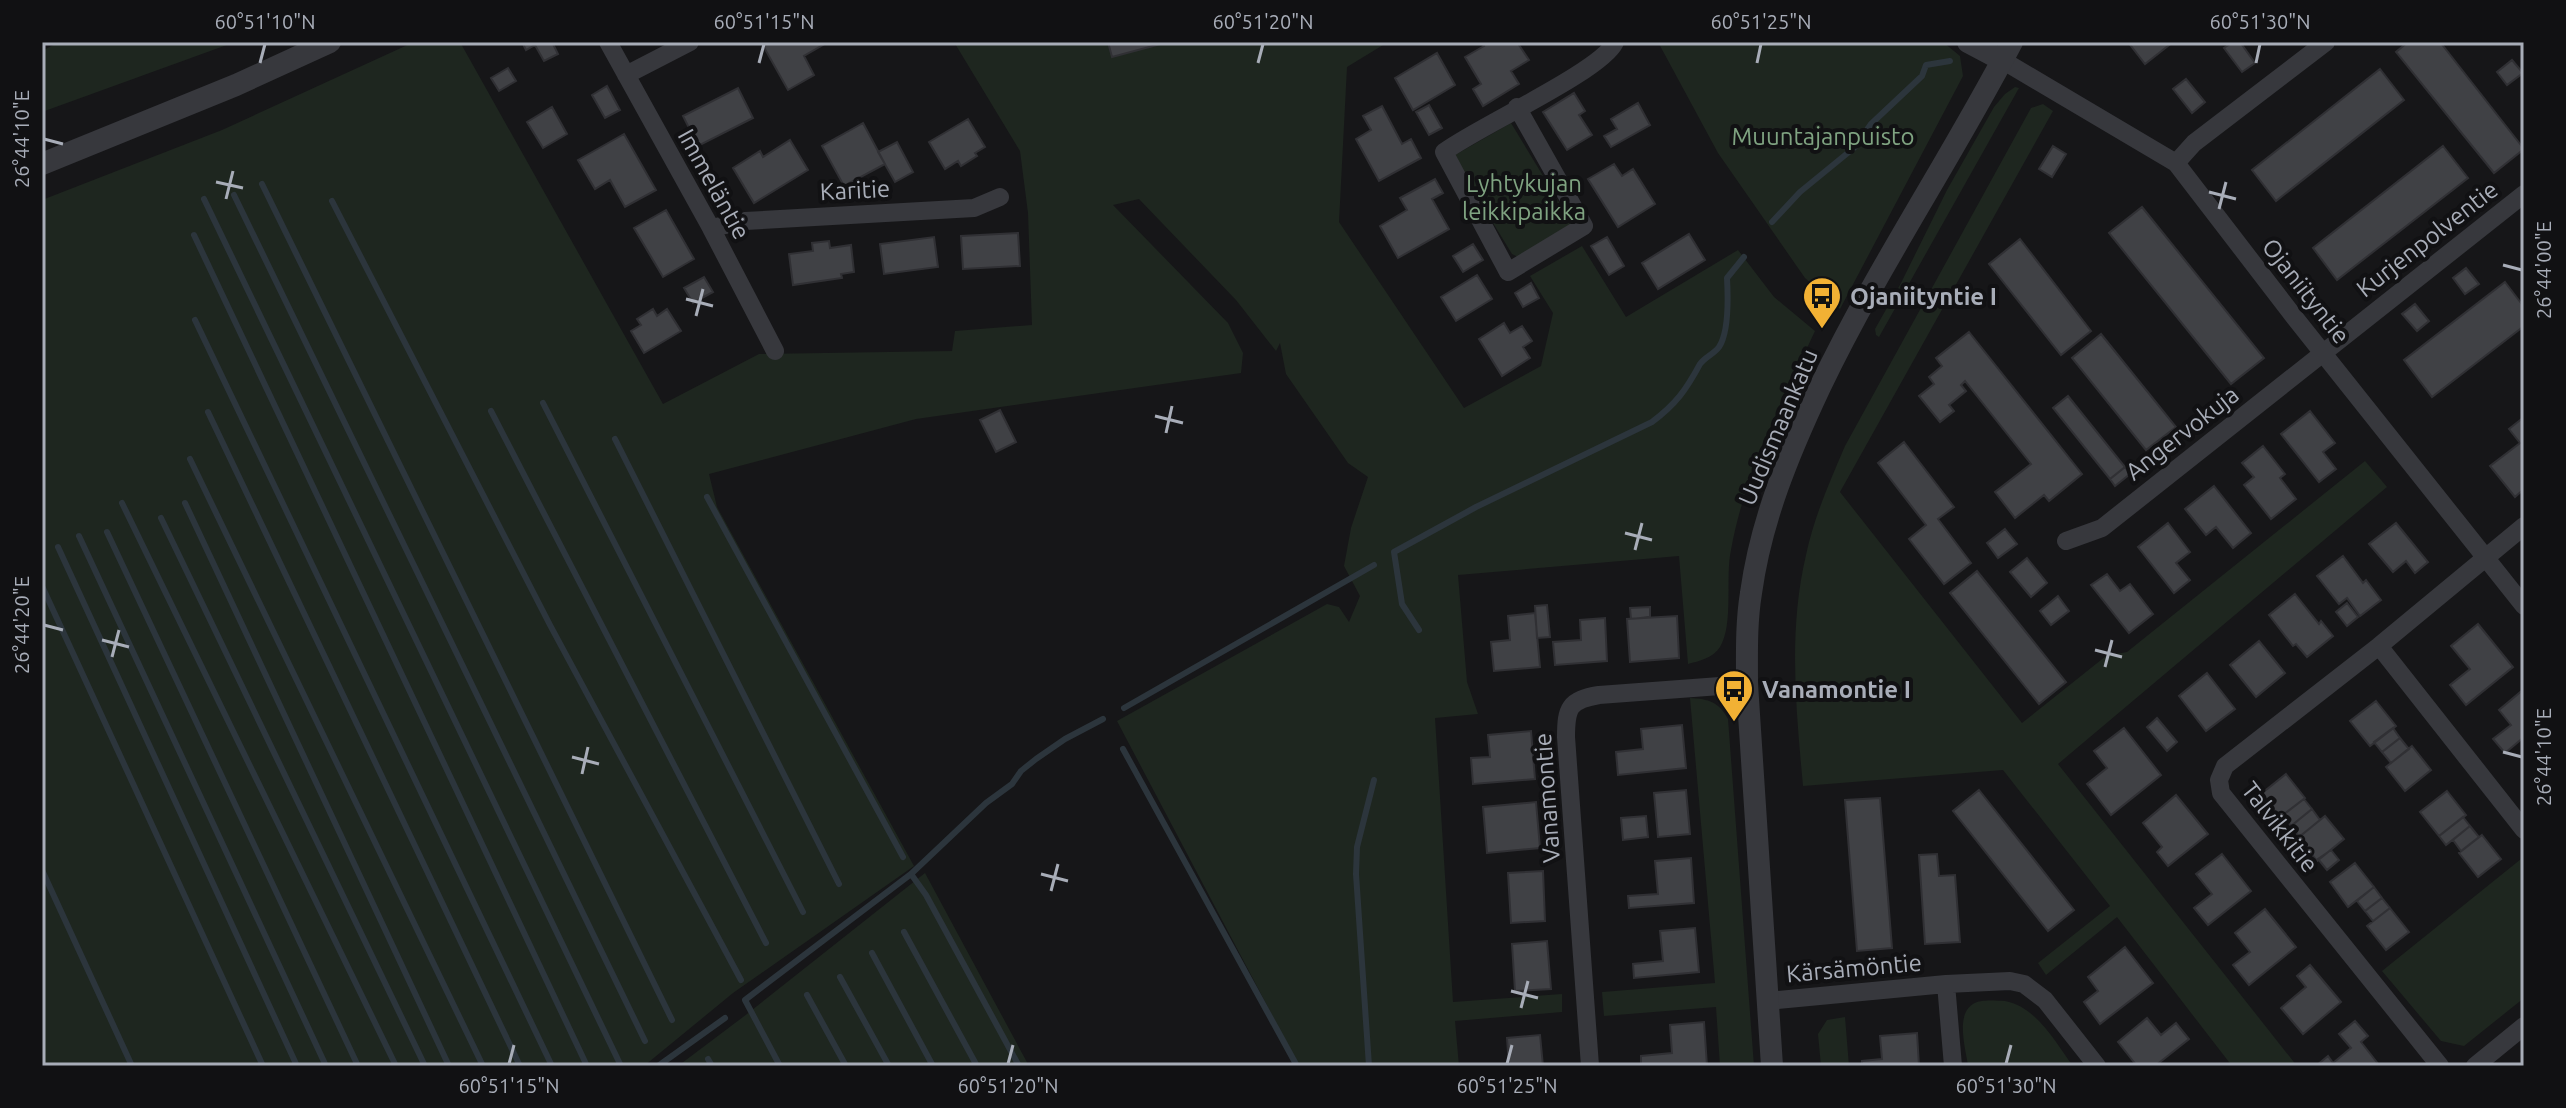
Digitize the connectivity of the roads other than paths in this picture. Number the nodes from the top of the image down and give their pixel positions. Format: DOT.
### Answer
graph roads {
  1 [pos="330,42"];
  2 [pos="608,42"];
  3 [pos="690,42"];
  4 [pos="1615,42"];
  5 [pos="1968,42"];
  6 [pos="2326,42"];
  7 [pos="2007,51"];
  8 [pos="626,75"];
  9 [pos="1517,107"];
  10 [pos="2176,163"];
  11 [pos="42,164"];
  12 [pos="2524,194"];
  13 [pos="1000,197"];
  14 [pos="711,228"];
  15 [pos="775,351"];
  16 [pos="2322,352"];
  17 [pos="2524,526"];
  18 [pos="2066,541"];
  19 [pos="2486,557"];
  20 [pos="2524,606"];
  21 [pos="2379,646"];
  22 [pos="1747,684"];
  23 [pos="2524,830"];
  24 [pos="1946,984"];
  25 [pos="1767,1001"];
  26 [pos="2524,1026"];
  27 [pos="1590,1066"];
  28 [pos="1772,1066"];
  29 [pos="1953,1066"];
  30 [pos="2097,1066"];
  31 [pos="2440,1066"];
  32 [pos="2475,1066"];
  1 -- 11 [label="street"];
  2 -- 8 [label="street, Immeläntie"];
  3 -- 8 [label="street"];
  4 -- 9 [label="street"];
  5 -- 7 [label="street"];
  6 -- 10 [label="street"];
  7 -- 10 [label="street, Ojaniityntie"];
  7 -- 22 [label="street, Uudismaankatu"];
  8 -- 14 [label="street, Immeläntie"];
  9 -- 9 [label="street"];
  10 -- 16 [label="street, Ojaniityntie"];
  12 -- 16 [label="street, Kurjenpolventie"];
  13 -- 14 [label="street, Karitie"];
  14 -- 15 [label="street, Immeläntie"];
  16 -- 18 [label="street, Angervokuja"];
  16 -- 19 [label="street, Ojaniityntie"];
  17 -- 19 [label="street, Talvikkitie"];
  19 -- 20 [label="street, Ojaniityntie"];
  19 -- 21 [label="street, Talvikkitie"];
  21 -- 23 [label="street"];
  21 -- 31 [label="street, Talvikkitie"];
  22 -- 25 [label="street, Uudismaankatu"];
  22 -- 27 [label="street, Vanamontie"];
  24 -- 25 [label="street, Kärsämöntie"];
  24 -- 29 [label="street, Kärsämöntie"];
  24 -- 30 [label="street, Kärsämöntie"];
  25 -- 28 [label="street, Uudismaankatu"];
  26 -- 32 [label="street"];
}
